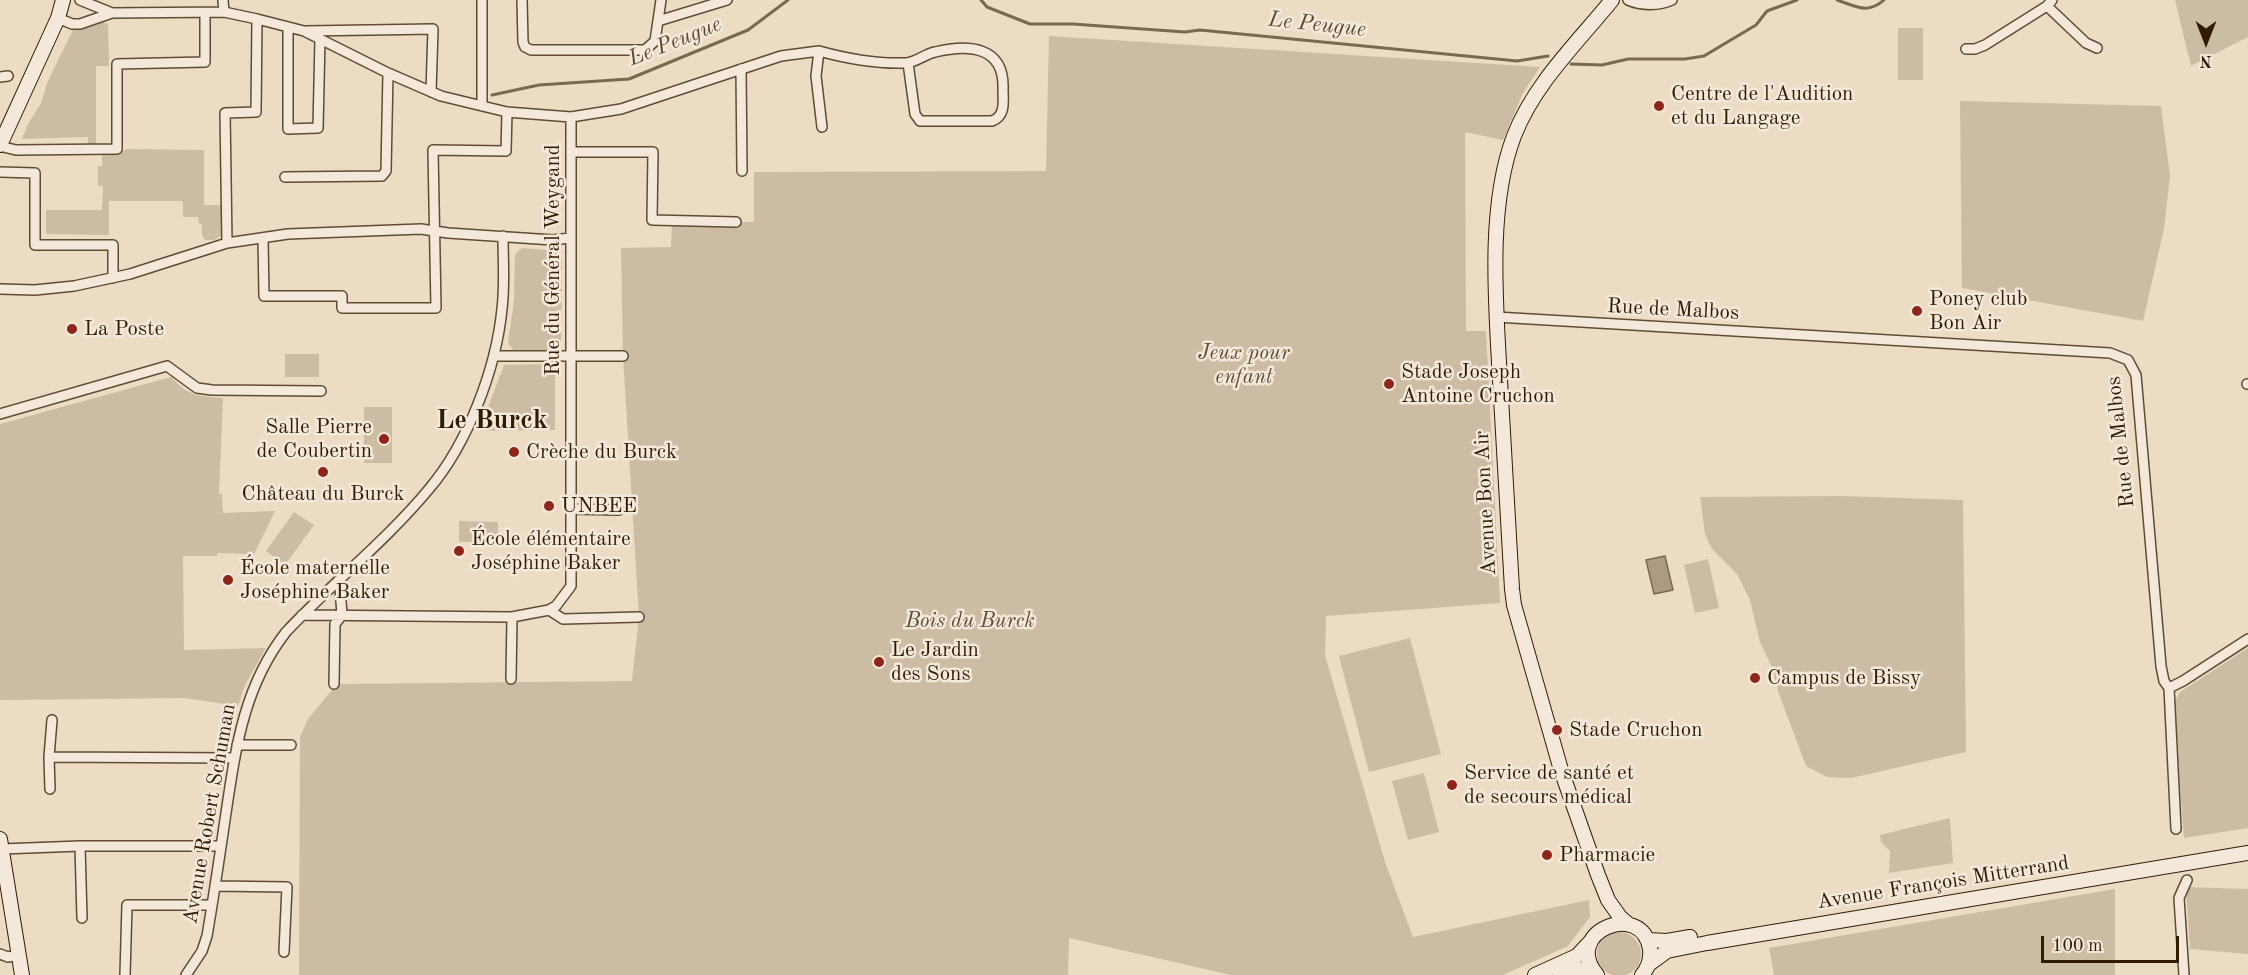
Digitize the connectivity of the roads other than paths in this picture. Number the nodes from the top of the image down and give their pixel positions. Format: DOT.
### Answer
graph roads {
  1 [pos="63,0"];
  2 [pos="80,0"];
  3 [pos="223,0"];
  4 [pos="482,0"];
  5 [pos="522,0"];
  6 [pos="661,0"];
  7 [pos="727,0"];
  8 [pos="1612,0"];
  9 [pos="1628,0"];
  10 [pos="1672,0"];
  11 [pos="2049,3"];
  12 [pos="224,12"];
  13 [pos="112,13"];
  14 [pos="205,13"];
  15 [pos="58,18"];
  16 [pos="257,19"];
  17 [pos="658,21"];
  18 [pos="288,27"];
  19 [pos="304,32"];
  20 [pos="320,39"];
  21 [pos="2097,48"];
  22 [pos="1966,49"];
  23 [pos="819,51"];
  24 [pos="908,63"];
  25 [pos="741,69"];
  26 [pos="388,73"];
  27 [pos="431,92"];
  28 [pos="482,106"];
  29 [pos="507,112"];
  30 [pos="571,117"];
  31 [pos="822,127"];
  32 [pos="0,145"];
  33 [pos="571,152"];
  34 [pos="742,171"];
  35 [pos="0,172"];
  36 [pos="285,177"];
  37 [pos="736,222"];
  38 [pos="434,230"];
  39 [pos="503,236"];
  40 [pos="263,238"];
  41 [pos="570,238"];
  42 [pos="227,243"];
  43 [pos="112,278"];
  44 [pos="0,289"];
  45 [pos="1497,317"];
  46 [pos="570,355"];
  47 [pos="494,356"];
  48 [pos="623,356"];
  49 [pos="321,390"];
  50 [pos="0,414"];
  51 [pos="571,509"];
  52 [pos="619,510"];
  53 [pos="337,582"];
  54 [pos="549,610"];
  55 [pos="302,615"];
  56 [pos="342,615"];
  57 [pos="512,617"];
  58 [pos="639,617"];
  59 [pos="2248,639"];
  60 [pos="511,679"];
  61 [pos="334,684"];
  62 [pos="2169,688"];
  63 [pos="52,720"];
  64 [pos="237,745"];
  65 [pos="291,745"];
  66 [pos="49,757"];
  67 [pos="235,758"];
  68 [pos="50,789"];
  69 [pos="2176,829"];
  70 [pos="1,844"];
  71 [pos="2248,844"];
  72 [pos="80,846"];
  73 [pos="221,846"];
  74 [pos="2248,853"];
  75 [pos="2187,880"];
  76 [pos="215,886"];
  77 [pos="1608,900"];
  78 [pos="213,905"];
  79 [pos="81,918"];
  80 [pos="1628,924"];
  81 [pos="1598,933"];
  82 [pos="1648,940"];
  83 [pos="284,952"];
  84 [pos="0,954"];
  85 [pos="19,955"];
  86 [pos="1646,969"];
  87 [pos="1595,973"];
  88 [pos="22,975"];
  89 [pos="125,975"];
  90 [pos="186,975"];
  91 [pos="1534,975"];
  92 [pos="1560,975"];
  93 [pos="2184,975"];
  1 -- 15 [label="main road"];
  2 -- 13 [label="street"];
  3 -- 12 [label="street"];
  4 -- 28 [label="street"];
  5 -- 17 [label="street"];
  6 -- 17 [label="street"];
  7 -- 17 [label="street"];
  8 -- 45 [label="main road, Avenue Bon Air"];
  9 -- 10 [label="street"];
  11 -- 21 [label="street"];
  11 -- 22 [label="street"];
  12 -- 14 [label="street"];
  12 -- 16 [label="street"];
  13 -- 14 [label="street"];
  13 -- 15 [label="street"];
  14 -- 32 [label="street"];
  15 -- 32 [label="main road"];
  16 -- 18 [label="street"];
  16 -- 42 [label="street"];
  18 -- 19 [label="street"];
  18 -- 20 [label="street"];
  19 -- 20 [label="street"];
  19 -- 27 [label="street"];
  20 -- 26 [label="street"];
  23 -- 24 [label="street"];
  23 -- 25 [label="street"];
  23 -- 31 [label="street"];
  24 -- 24 [label="street"];
  25 -- 30 [label="street"];
  25 -- 34 [label="street"];
  26 -- 27 [label="street"];
  26 -- 36 [label="street"];
  27 -- 28 [label="street"];
  28 -- 29 [label="street"];
  29 -- 30 [label="street"];
  29 -- 38 [label="street"];
  30 -- 33 [label="street, Rue du Général Weygand"];
  33 -- 37 [label="street"];
  33 -- 41 [label="street, Rue du Général Weygand"];
  35 -- 43 [label="street"];
  38 -- 39 [label="street"];
  38 -- 40 [label="street"];
  38 -- 40 [label="street"];
  39 -- 41 [label="street"];
  39 -- 47 [label="street, Avenue Robert Schuman"];
  40 -- 42 [label="street"];
  41 -- 46 [label="street, Rue du Général Weygand"];
  42 -- 43 [label="street"];
  43 -- 44 [label="street"];
  45 -- 62 [label="street, Rue de Malbos"];
  45 -- 77 [label="main road, Avenue Bon Air"];
  46 -- 47 [label="street"];
  46 -- 48 [label="street"];
  46 -- 51 [label="street, Rue du Général Weygand"];
  47 -- 53 [label="street, Avenue Robert Schuman"];
  49 -- 50 [label="street"];
  51 -- 52 [label="street"];
  51 -- 54 [label="street, Rue du Général Weygand"];
  53 -- 55 [label="street, Avenue Robert Schuman"];
  53 -- 56 [label="street"];
  54 -- 57 [label="street"];
  54 -- 58 [label="street"];
  55 -- 56 [label="street"];
  55 -- 64 [label="street, Avenue Robert Schuman"];
  56 -- 57 [label="street"];
  56 -- 61 [label="street"];
  57 -- 60 [label="street"];
  59 -- 62 [label="street"];
  62 -- 69 [label="street, Rue de Malbos"];
  63 -- 66 [label="street"];
  64 -- 65 [label="street"];
  64 -- 67 [label="street, Avenue Robert Schuman"];
  66 -- 67 [label="street"];
  66 -- 68 [label="street"];
  67 -- 73 [label="street, Avenue Robert Schuman"];
  70 -- 72 [label="street"];
  70 -- 85 [label="main road"];
  71 -- 82 [label="main road, Avenue François Mitterrand"];
  72 -- 73 [label="street"];
  72 -- 79 [label="street"];
  73 -- 76 [label="street, Avenue Robert Schuman"];
  74 -- 86 [label="main road, Avenue François Mitterrand"];
  75 -- 93 [label="street"];
  76 -- 78 [label="street, Avenue Robert Schuman"];
  76 -- 83 [label="street"];
  77 -- 80 [label="main road, Avenue Bon Air"];
  77 -- 81 [label="main road"];
  78 -- 89 [label="street"];
  78 -- 90 [label="street, Avenue Robert Schuman"];
  80 -- 81 [label="main road"];
  80 -- 82 [label="main road, Avenue Bon Air"];
  81 -- 87 [label="main road"];
  81 -- 91 [label="main road"];
  82 -- 86 [label="main road"];
  84 -- 85 [label="street"];
  85 -- 88 [label="main road"];
  87 -- 92 [label="main road"];
}
